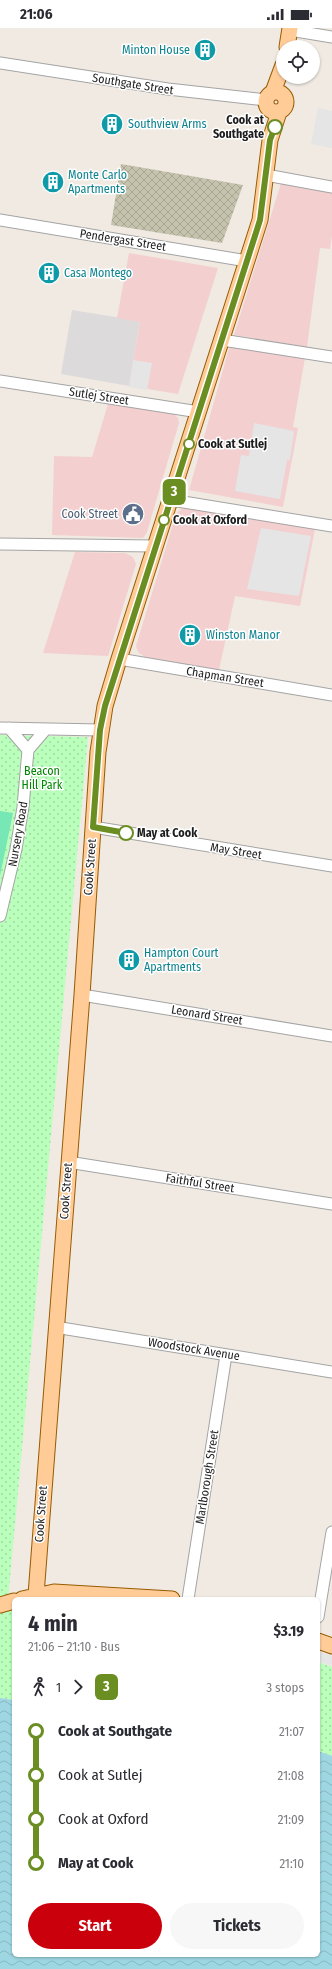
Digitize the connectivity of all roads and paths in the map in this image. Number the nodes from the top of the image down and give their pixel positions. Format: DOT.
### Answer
graph roads {
  1 [pos="290,29"];
  2 [pos="332,37"];
  3 [pos="288,40"];
  4 [pos="0,63"];
  5 [pos="278,84"];
  6 [pos="281,84"];
  7 [pos="274,102"];
  8 [pos="266,175"];
  9 [pos="332,187"];
  10 [pos="0,220"];
  11 [pos="247,261"];
  12 [pos="222,340"];
  13 [pos="332,357"];
  14 [pos="0,381"];
  15 [pos="199,412"];
  16 [pos="171,500"];
  17 [pos="332,526"];
  18 [pos="0,544"];
  19 [pos="154,546"];
  20 [pos="119,659"];
  21 [pos="332,695"];
  22 [pos="4,728"];
  23 [pos="46,729"];
  24 [pos="100,730"];
  25 [pos="28,750"];
  26 [pos="93,827"];
  27 [pos="332,866"];
  28 [pos="0,916"];
  29 [pos="82,995"];
  30 [pos="332,1036"];
  31 [pos="68,1162"];
  32 [pos="332,1204"];
  33 [pos="55,1327"];
  34 [pos="226,1355"];
  35 [pos="332,1372"];
  36 [pos="332,1532"];
  37 [pos="29,1597"];
  38 [pos="138,1597"];
  39 [pos="188,1597"];
  40 [pos="12,1602"];
  41 [pos="320,1605"];
  42 [pos="0,1606"];
  43 [pos="320,1642"];
  44 [pos="332,1646"];
  1 -- 2 [label="street"];
  1 -- 3 [label="main road"];
  4 -- 7 [label="street, Southgate Street"];
  5 -- 7 [label="main road, Cook Street"];
  6 -- 7 [label="main road, Cook Street"];
  7 -- 8 [label="main road, Cook Street"];
  8 -- 9 [label="street"];
  8 -- 11 [label="main road, Cook Street"];
  10 -- 11 [label="street, Pendergast Street"];
  11 -- 12 [label="main road, Cook Street"];
  12 -- 13 [label="street"];
  12 -- 15 [label="main road, Cook Street"];
  14 -- 15 [label="street, Sutlej Street"];
  15 -- 16 [label="main road, Cook Street"];
  16 -- 17 [label="street"];
  16 -- 19 [label="main road, Cook Street"];
  18 -- 19 [label="street"];
  19 -- 20 [label="main road, Cook Street"];
  20 -- 21 [label="street, Chapman Street"];
  20 -- 24 [label="main road, Cook Street"];
  22 -- 23 [label="street"];
  22 -- 25 [label="street"];
  23 -- 24 [label="street"];
  23 -- 25 [label="street"];
  24 -- 26 [label="main road, Cook Street"];
  25 -- 28 [label="street, Nursery Road"];
  26 -- 27 [label="street, May Street"];
  26 -- 29 [label="main road, Cook Street"];
  29 -- 30 [label="street, Leonard Street"];
  29 -- 31 [label="main road, Cook Street"];
  31 -- 32 [label="street, Faithful Street"];
  31 -- 33 [label="main road, Cook Street"];
  33 -- 34 [label="street, Woodstock Avenue"];
  33 -- 37 [label="main road, Cook Street"];
  34 -- 35 [label="street, Woodstock Avenue"];
  34 -- 39 [label="street, Marlborough Street"];
  36 -- 41 [label="street"];
  37 -- 38 [label="main road"];
  40 -- 42 [label="main road"];
  43 -- 44 [label="main road"];
}
